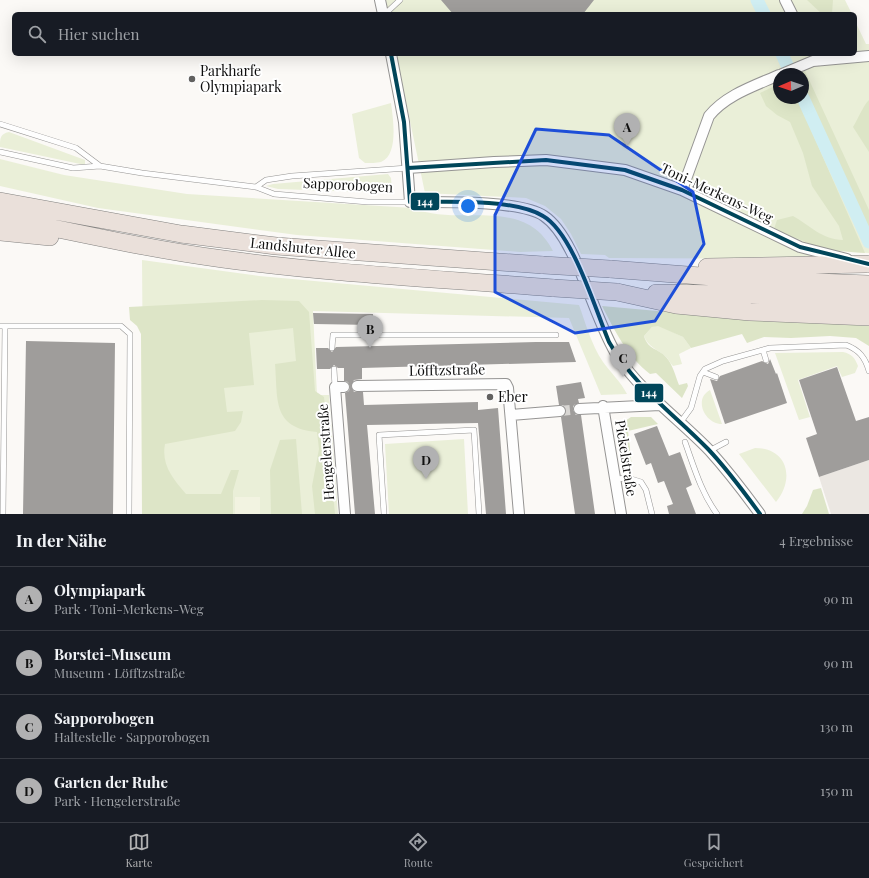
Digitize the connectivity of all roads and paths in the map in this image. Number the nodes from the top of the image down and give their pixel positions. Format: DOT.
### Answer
graph roads {
  1 [pos="380,0"];
  2 [pos="400,0"];
  3 [pos="785,0"];
  4 [pos="383,12"];
  5 [pos="386,12"];
  6 [pos="791,12"];
  7 [pos="391,56"];
  8 [pos="869,56"];
  9 [pos="809,60"];
  10 [pos="794,68"];
  11 [pos="773,79"];
  12 [pos="0,124"];
  13 [pos="0,152"];
  14 [pos="100,166"];
  15 [pos="408,168"];
  16 [pos="256,186"];
  17 [pos="682,190"];
  18 [pos="0,201"];
  19 [pos="410,202"];
  20 [pos="0,216"];
  21 [pos="0,232"];
  22 [pos="140,246"];
  23 [pos="866,264"];
  24 [pos="610,269"];
  25 [pos="869,284"];
  26 [pos="617,292"];
  27 [pos="869,300"];
  28 [pos="869,317"];
  29 [pos="2,326"];
  30 [pos="556,335"];
  31 [pos="332,348"];
  32 [pos="763,350"];
  33 [pos="766,360"];
  34 [pos="334,369"];
  35 [pos="869,371"];
  36 [pos="703,372"];
  37 [pos="716,377"];
  38 [pos="357,386"];
  39 [pos="340,387"];
  40 [pos="660,405"];
  41 [pos="603,406"];
  42 [pos="579,408"];
  43 [pos="560,411"];
  44 [pos="511,415"];
  45 [pos="680,423"];
  46 [pos="685,442"];
  47 [pos="726,442"];
  48 [pos="709,451"];
  49 [pos="616,479"];
  50 [pos="3,514"];
  51 [pos="128,514"];
  52 [pos="345,514"];
  53 [pos="384,514"];
  54 [pos="479,514"];
  55 [pos="519,514"];
  56 [pos="621,514"];
  57 [pos="652,514"];
  58 [pos="717,514"];
  59 [pos="760,514"];
  1 -- 4 [label="street"];
  2 -- 5 [label="lane"];
  3 -- 6 [label="street"];
  7 -- 15 [label="street"];
  8 -- 9 [label="street"];
  9 -- 10 [label="street"];
  11 -- 17 [label="street"];
  12 -- 14 [label="lane, Sapporobogen"];
  13 -- 14 [label="lane, Sapporobogen"];
  14 -- 16 [label="lane, Sapporobogen"];
  15 -- 16 [label="lane, Sapporobogen"];
  15 -- 17 [label="street, Toni-Merkens-Weg"];
  15 -- 19 [label="street"];
  16 -- 19 [label="lane, Sapporobogen"];
  17 -- 23 [label="street, Toni-Merkens-Weg"];
  18 -- 24 [label="highway, Landshuter Allee, bridge"];
  19 -- 40 [label="street, Sapporobogen"];
  20 -- 22 [label="highway, Landshuter Allee"];
  21 -- 22 [label="highway, Landshuter Allee"];
  22 -- 26 [label="highway, Landshuter Allee, bridge"];
  23 -- 24 [label="highway"];
  24 -- 25 [label="highway"];
  26 -- 27 [label="highway"];
  26 -- 28 [label="highway"];
  29 -- 50 [label="lane"];
  29 -- 51 [label="lane"];
  30 -- 31 [label="lane"];
  32 -- 33 [label="lane"];
  32 -- 35 [label="lane"];
  32 -- 36 [label="lane"];
  34 -- 39 [label="lane"];
  36 -- 37 [label="lane"];
  36 -- 45 [label="lane"];
  38 -- 44 [label="street, Löfftzstraße"];
  39 -- 52 [label="street, Hengelerstraße"];
  40 -- 41 [label="street, Pickelstraße"];
  40 -- 45 [label="street, Sapporobogen"];
  41 -- 42 [label="street, Pickelstraße"];
  41 -- 49 [label="street, Pickelstraße"];
  43 -- 44 [label="street"];
  44 -- 55 [label="street, Löfftzstraße"];
  45 -- 48 [label="street, Sapporobogen"];
  46 -- 58 [label="lane"];
  47 -- 48 [label="lane"];
  48 -- 59 [label="street, Sapporobogen"];
  49 -- 56 [label="street, Pickelstraße"];
  49 -- 57 [label="lane"];
  53 -- 54 [label="lane"];
}
